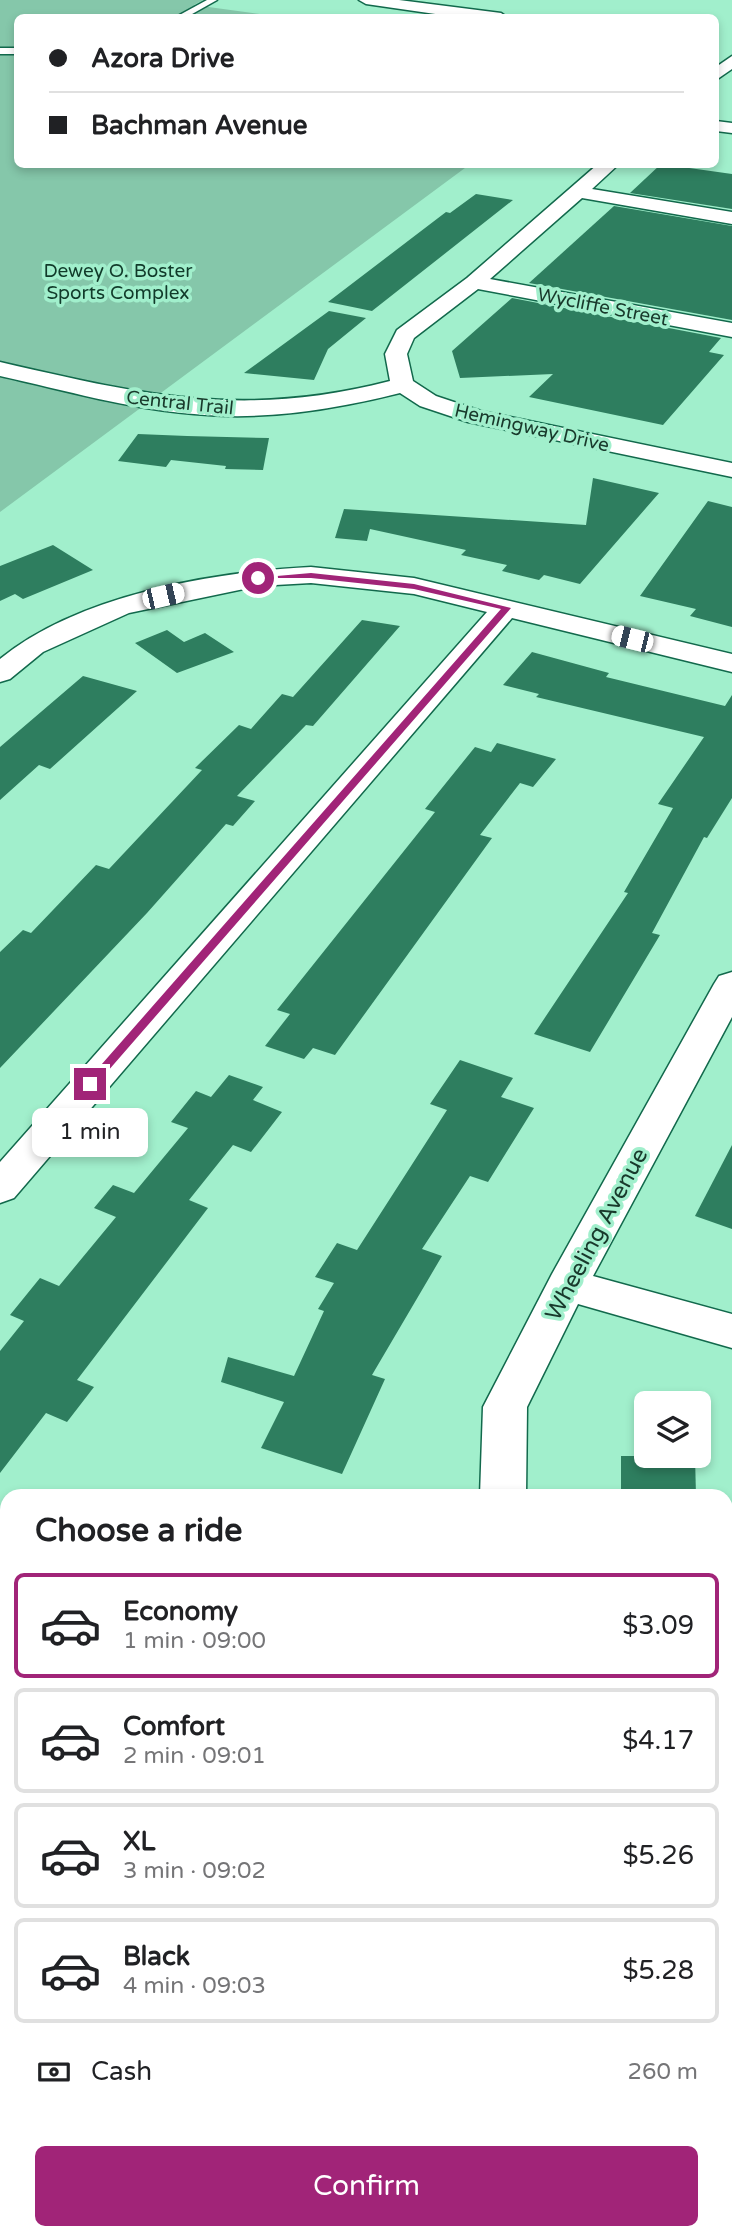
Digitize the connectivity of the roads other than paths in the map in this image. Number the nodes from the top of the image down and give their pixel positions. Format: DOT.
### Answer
graph roads {
  1 [pos="213,0"];
  2 [pos="366,0"];
  3 [pos="186,14"];
  4 [pos="471,14"];
  5 [pos="729,51"];
  6 [pos="719,69"];
  7 [pos="605,168"];
  8 [pos="577,192"];
  9 [pos="732,218"];
  10 [pos="474,282"];
  11 [pos="732,330"];
  12 [pos="0,369"];
  13 [pos="403,385"];
  14 [pos="732,470"];
  15 [pos="506,608"];
  16 [pos="732,663"];
  17 [pos="0,673"];
  18 [pos="732,984"];
  19 [pos="0,1188"];
  20 [pos="567,1285"];
  21 [pos="732,1331"];
  22 [pos="503,1489"];
  1 -- 3 [label="lane"];
  2 -- 4 [label="street"];
  5 -- 6 [label="street"];
  7 -- 8 [label="street"];
  8 -- 9 [label="street"];
  8 -- 10 [label="street"];
  10 -- 11 [label="street, Wycliffe Street"];
  10 -- 13 [label="street"];
  12 -- 13 [label="street, Central Trail"];
  13 -- 14 [label="street, Hemingway Drive"];
  15 -- 16 [label="street"];
  15 -- 17 [label="street"];
  15 -- 19 [label="street"];
  18 -- 20 [label="street, Wheeling Avenue"];
  20 -- 21 [label="street"];
  20 -- 22 [label="street, Wheeling Avenue"];
}
